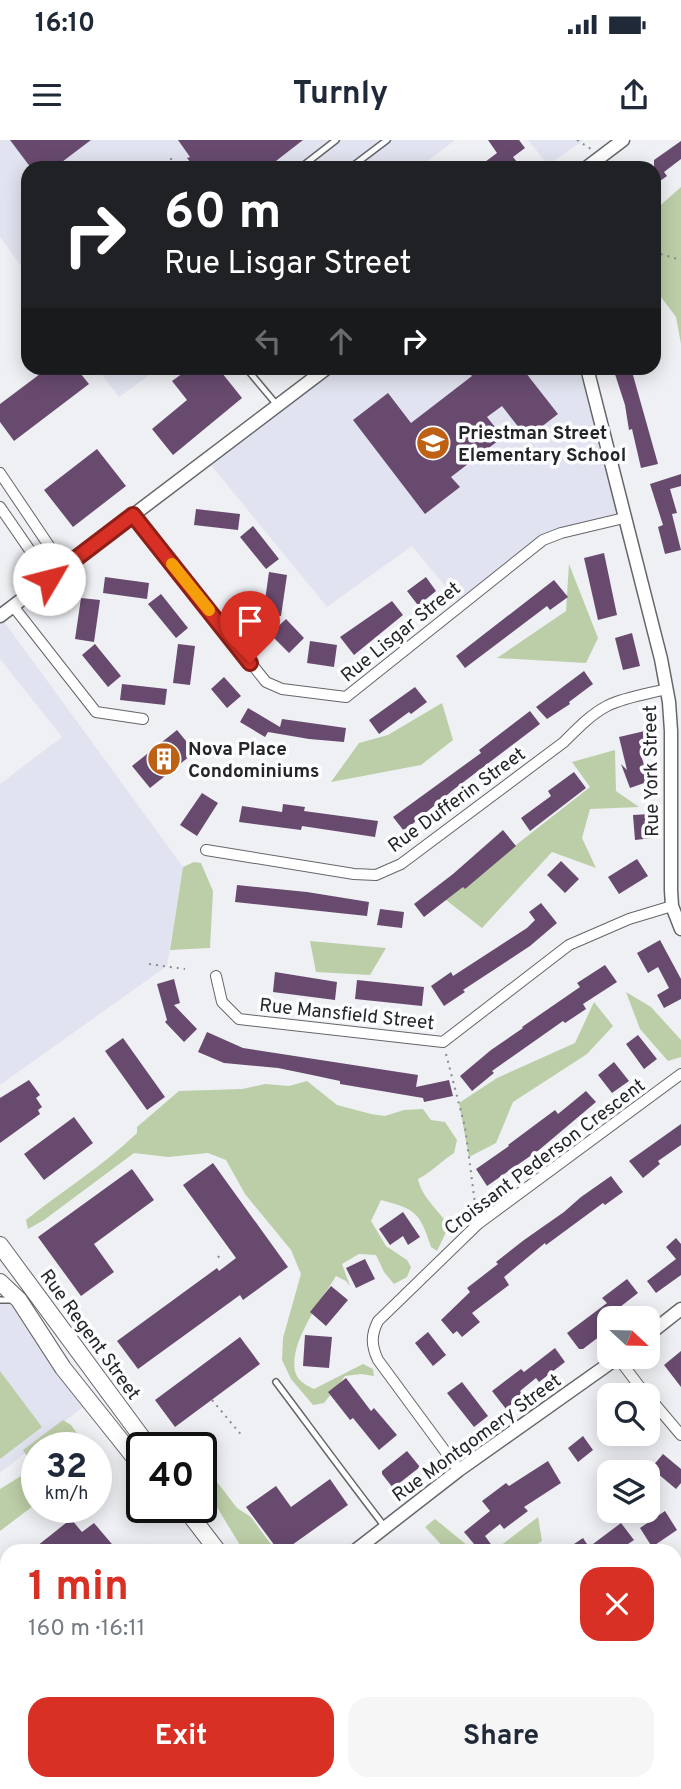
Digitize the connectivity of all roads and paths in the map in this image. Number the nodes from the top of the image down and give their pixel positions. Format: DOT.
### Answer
graph roads {
  1 [pos="336,140"];
  2 [pos="387,140"];
  3 [pos="577,140"];
  4 [pos="623,140"];
  5 [pos="601,156"];
  6 [pos="171,158"];
  7 [pos="171,161"];
  8 [pos="309,161"];
  9 [pos="359,161"];
  10 [pos="595,161"];
  11 [pos="661,254"];
  12 [pos="681,260"];
  13 [pos="252,375"];
  14 [pos="318,375"];
  15 [pos="589,375"];
  16 [pos="277,405"];
  17 [pos="0,472"];
  18 [pos="0,507"];
  19 [pos="133,515"];
  20 [pos="624,518"];
  21 [pos="64,568"];
  22 [pos="49,579"];
  23 [pos="13,606"];
  24 [pos="0,616"];
  25 [pos="667,689"];
  26 [pos="143,719"];
  27 [pos="676,803"];
  28 [pos="206,850"];
  29 [pos="671,906"];
  30 [pos="681,929"];
  31 [pos="149,964"];
  32 [pos="185,969"];
  33 [pos="216,976"];
  34 [pos="446,1054"];
  35 [pos="681,1074"];
  36 [pos="478,1224"];
  37 [pos="0,1245"];
  38 [pos="218,1256"];
  39 [pos="222,1261"];
  40 [pos="0,1282"];
  41 [pos="0,1300"];
  42 [pos="19,1300"];
  43 [pos="681,1309"];
  44 [pos="660,1326"];
  45 [pos="45,1339"];
  46 [pos="78,1353"];
  47 [pos="602,1369"];
  48 [pos="276,1382"];
  49 [pos="212,1400"];
  50 [pos="660,1411"];
  51 [pos="138,1432"];
  52 [pos="681,1435"];
  53 [pos="243,1437"];
  54 [pos="126,1447"];
  55 [pos="459,1470"];
  56 [pos="196,1523"];
  57 [pos="385,1527"];
  58 [pos="212,1544"];
  59 [pos="364,1544"];
  1 -- 8 [label="lane"];
  2 -- 9 [label="lane"];
  3 -- 5 [label="path"];
  4 -- 5 [label="street"];
  5 -- 10 [label="street"];
  6 -- 7 [label="path"];
  11 -- 12 [label="path"];
  13 -- 16 [label="lane"];
  14 -- 16 [label="street"];
  15 -- 20 [label="street, Rue York Street"];
  16 -- 19 [label="street"];
  17 -- 21 [label="street"];
  18 -- 22 [label="street"];
  19 -- 20 [label="street, Rue Lisgar Street"];
  19 -- 21 [label="street"];
  20 -- 25 [label="street, Rue York Street"];
  21 -- 22 [label="street"];
  22 -- 23 [label="street"];
  23 -- 24 [label="street"];
  23 -- 26 [label="street"];
  25 -- 27 [label="street, Rue York Street"];
  25 -- 28 [label="street, Rue Dufferin Street"];
  27 -- 29 [label="street, Rue York Street"];
  29 -- 30 [label="street, Rue York Street"];
  29 -- 33 [label="street, Rue Mansfield Street"];
  31 -- 32 [label="path"];
  34 -- 36 [label="path"];
  35 -- 36 [label="street, Croissant Pederson Crescent"];
  36 -- 55 [label="street, Croissant Pederson Crescent"];
  37 -- 46 [label="main road, Rue Regent Street"];
  38 -- 39 [label="path"];
  40 -- 42 [label="main road, Rue Regent Street"];
  41 -- 42 [label="lane"];
  42 -- 45 [label="main road, Rue Regent Street"];
  43 -- 44 [label="street"];
  45 -- 46 [label="main road"];
  45 -- 54 [label="main road, Rue Regent Street"];
  46 -- 51 [label="main road, Rue Regent Street"];
  47 -- 55 [label="street, Rue Montgomery Street"];
  48 -- 57 [label="lane"];
  49 -- 53 [label="path"];
  50 -- 52 [label="street"];
  55 -- 57 [label="street, Rue Montgomery Street"];
  56 -- 58 [label="main road"];
  57 -- 59 [label="street, Rue Montgomery Street"];
}
